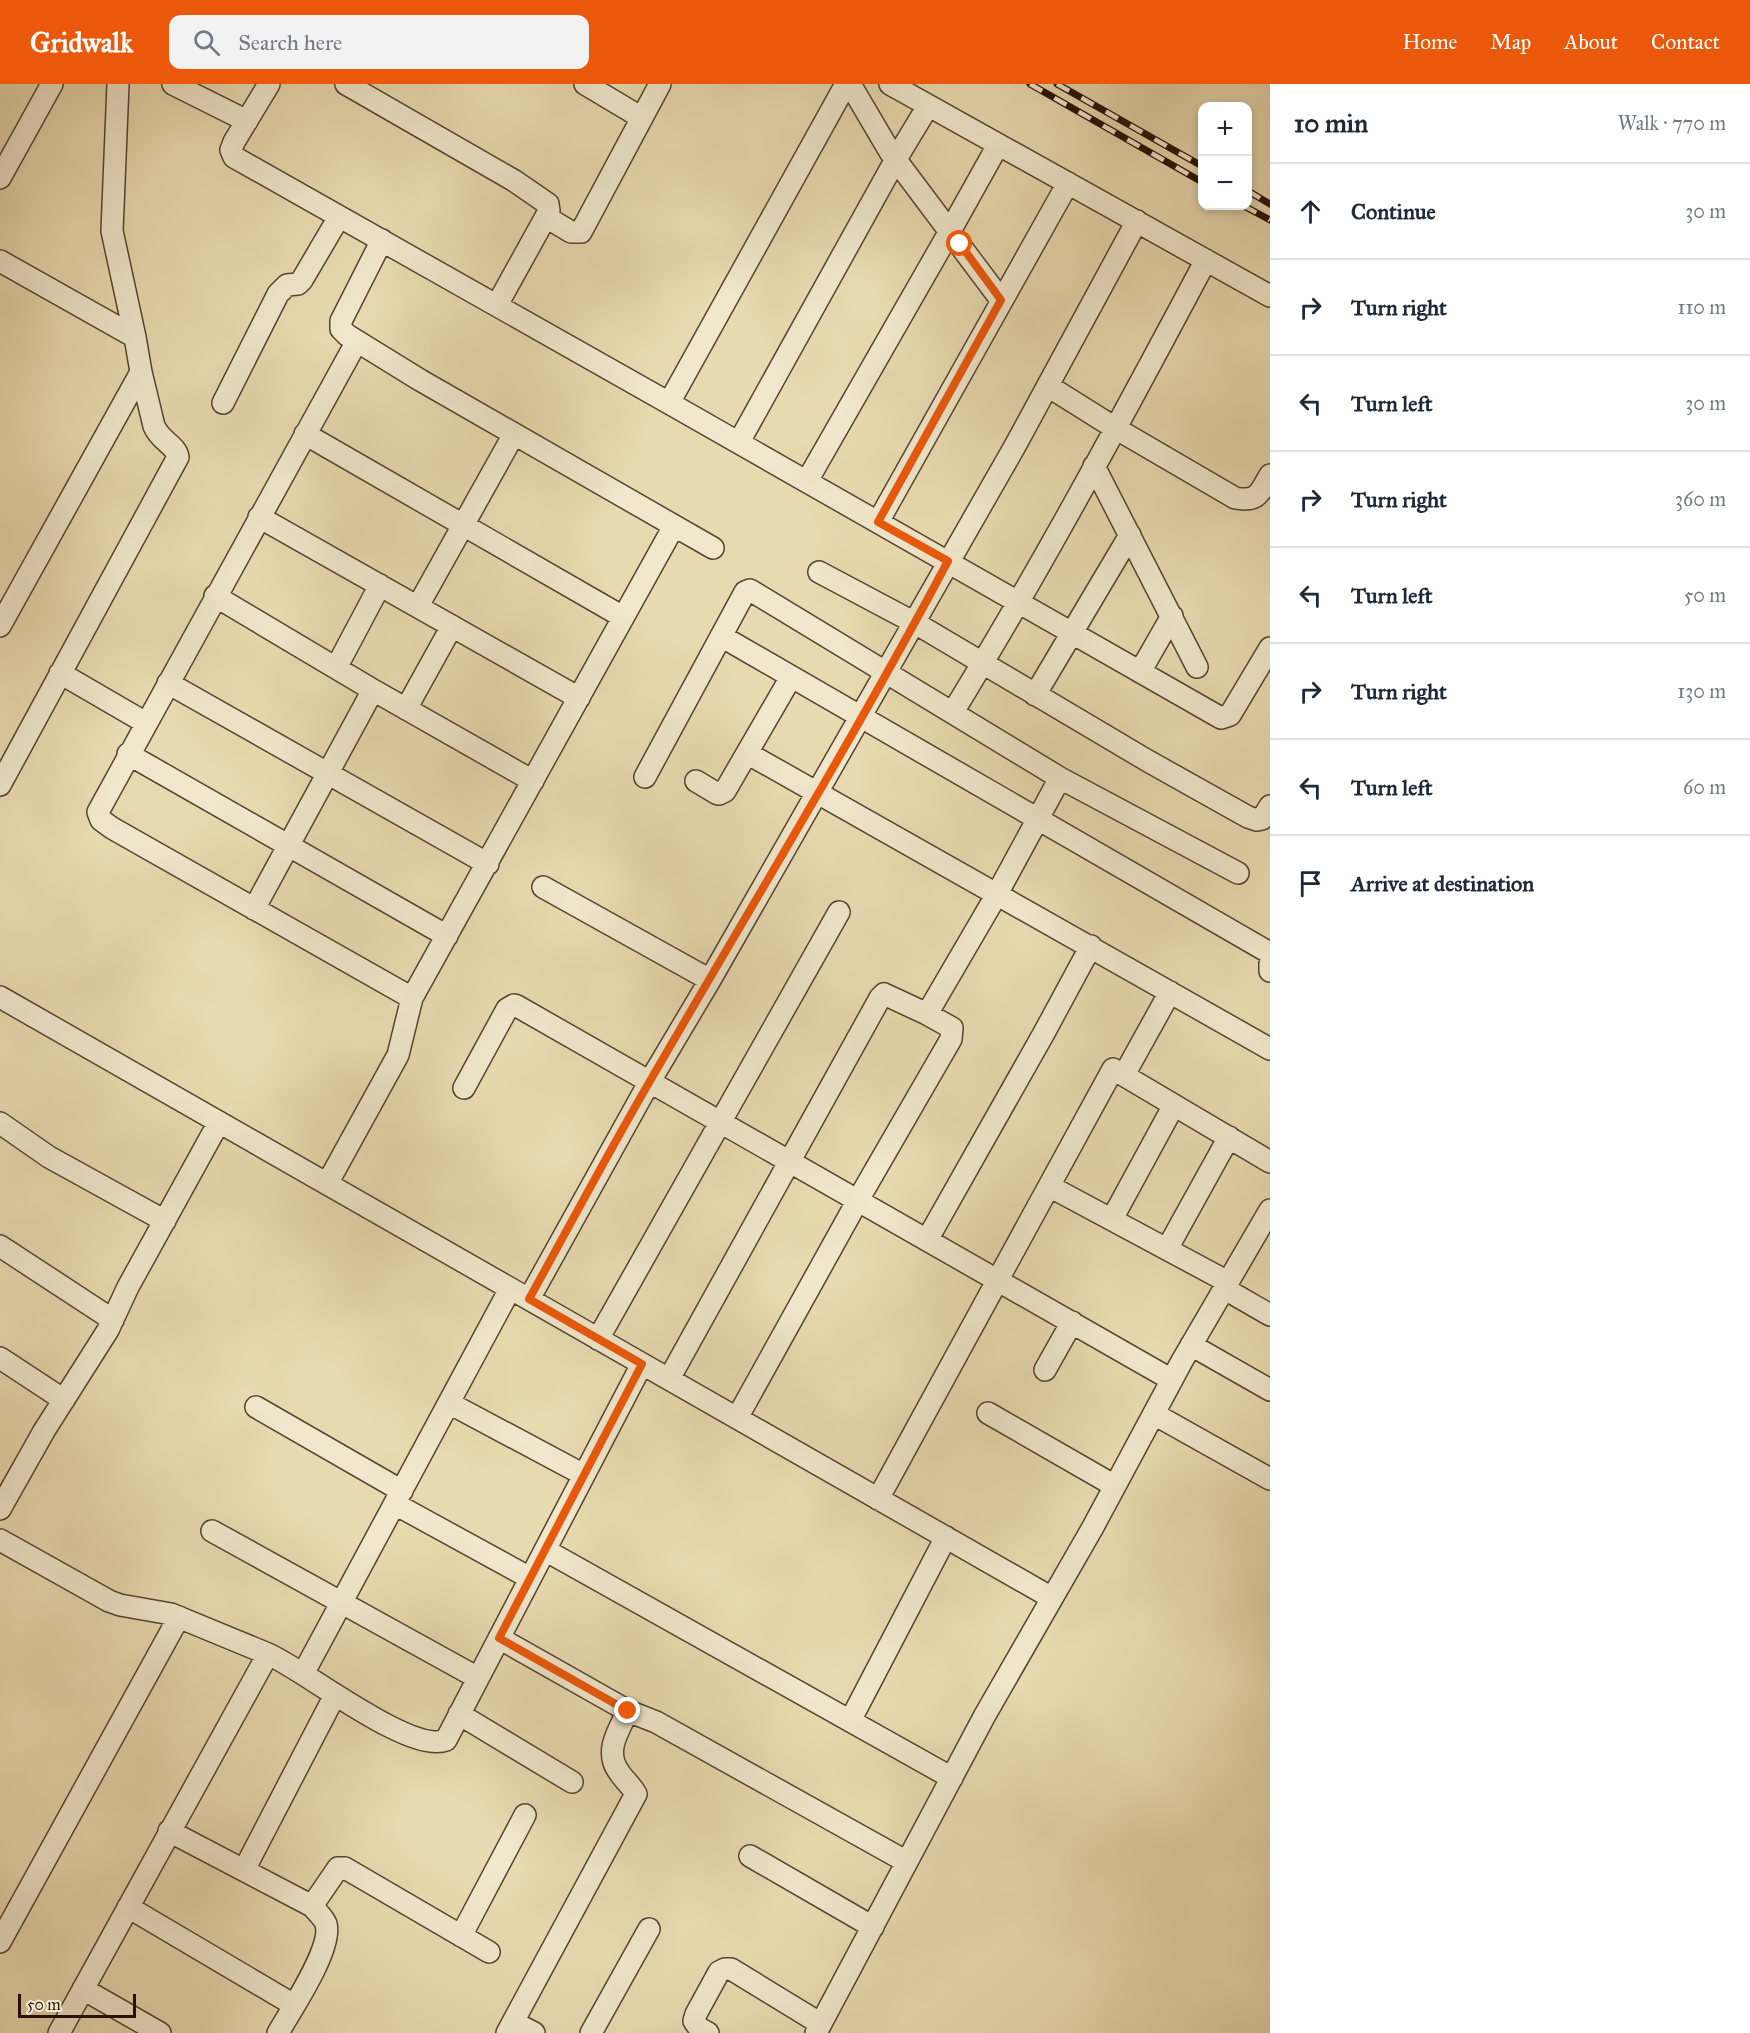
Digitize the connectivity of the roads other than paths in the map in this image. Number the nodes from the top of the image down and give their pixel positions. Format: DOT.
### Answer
graph roads {
  1 [pos="52,84"];
  2 [pos="118,84"];
  3 [pos="173,84"];
  4 [pos="269,84"];
  5 [pos="346,84"];
  6 [pos="585,84"];
  7 [pos="660,84"];
  8 [pos="848,84"];
  9 [pos="890,84"];
  10 [pos="928,106"];
  11 [pos="642,118"];
  12 [pos="247,121"];
  13 [pos="998,144"];
  14 [pos="896,159"];
  15 [pos="0,178"];
  16 [pos="1068,183"];
  17 [pos="339,217"];
  18 [pos="546,217"];
  19 [pos="1137,221"];
  20 [pos="950,231"];
  21 [pos="382,240"];
  22 [pos="1206,260"];
  23 [pos="0,261"];
  24 [pos="1270,296"];
  25 [pos="1001,300"];
  26 [pos="497,305"];
  27 [pos="135,337"];
  28 [pos="357,341"];
  29 [pos="141,372"];
  30 [pos="1048,386"];
  31 [pos="223,403"];
  32 [pos="669,403"];
  33 [pos="1115,428"];
  34 [pos="306,434"];
  35 [pos="514,434"];
  36 [pos="739,442"];
  37 [pos="1094,465"];
  38 [pos="1270,475"];
  39 [pos="807,481"];
  40 [pos="259,517"];
  41 [pos="878,522"];
  42 [pos="463,525"];
  43 [pos="674,526"];
  44 [pos="1130,535"];
  45 [pos="713,548"];
  46 [pos="948,561"];
  47 [pos="819,572"];
  48 [pos="380,585"];
  49 [pos="216,596"];
  50 [pos="1018,602"];
  51 [pos="418,606"];
  52 [pos="1172,616"];
  53 [pos="623,617"];
  54 [pos="915,623"];
  55 [pos="0,626"];
  56 [pos="452,626"];
  57 [pos="1071,633"];
  58 [pos="721,636"];
  59 [pos="1270,648"];
  60 [pos="983,664"];
  61 [pos="1197,667"];
  62 [pos="336,668"];
  63 [pos="887,672"];
  64 [pos="1140,672"];
  65 [pos="60,673"];
  66 [pos="791,677"];
  67 [pos="168,683"];
  68 [pos="373,690"];
  69 [pos="1035,695"];
  70 [pos="579,698"];
  71 [pos="406,709"];
  72 [pos="953,712"];
  73 [pos="861,717"];
  74 [pos="146,723"];
  75 [pos="747,753"];
  76 [pos="128,754"];
  77 [pos="328,772"];
  78 [pos="645,777"];
  79 [pos="1060,778"];
  80 [pos="533,781"];
  81 [pos="696,781"];
  82 [pos="0,785"];
  83 [pos="817,792"];
  84 [pos="1270,806"];
  85 [pos="1037,819"];
  86 [pos="288,846"];
  87 [pos="488,864"];
  88 [pos="1238,873"];
  89 [pos="543,887"];
  90 [pos="997,894"];
  91 [pos="254,909"];
  92 [pos="839,912"];
  93 [pos="447,936"];
  94 [pos="1091,946"];
  95 [pos="1270,953"];
  96 [pos="1270,963"];
  97 [pos="1270,971"];
  98 [pos="710,980"];
  99 [pos="1170,992"];
  100 [pos="0,998"];
  101 [pos="412,998"];
  102 [pos="927,1014"];
  103 [pos="1270,1049"];
  104 [pos="1124,1075"];
  105 [pos="650,1081"];
  106 [pos="464,1088"];
  107 [pos="1174,1105"];
  108 [pos="719,1121"];
  109 [pos="219,1122"];
  110 [pos="0,1123"];
  111 [pos="1229,1137"];
  112 [pos="789,1161"];
  113 [pos="1270,1162"];
  114 [pos="327,1184"];
  115 [pos="1049,1186"];
  116 [pos="858,1200"];
  117 [pos="1270,1210"];
  118 [pos="1112,1219"];
  119 [pos="165,1221"];
  120 [pos="927,1240"];
  121 [pos="0,1246"];
  122 [pos="1167,1249"];
  123 [pos="997,1280"];
  124 [pos="1227,1285"];
  125 [pos="510,1289"];
  126 [pos="529,1299"];
  127 [pos="1270,1315"];
  128 [pos="113,1320"];
  129 [pos="1072,1323"];
  130 [pos="598,1339"];
  131 [pos="1191,1345"];
  132 [pos="0,1358"];
  133 [pos="642,1364"];
  134 [pos="1045,1370"];
  135 [pos="669,1379"];
  136 [pos="1172,1380"];
  137 [pos="1270,1390"];
  138 [pos="64,1400"];
  139 [pos="449,1403"];
  140 [pos="256,1407"];
  141 [pos="988,1413"];
  142 [pos="1154,1414"];
  143 [pos="737,1418"];
  144 [pos="584,1474"];
  145 [pos="7,1478"];
  146 [pos="1270,1479"];
  147 [pos="1115,1486"];
  148 [pos="398,1498"];
  149 [pos="878,1498"];
  150 [pos="0,1509"];
  151 [pos="212,1531"];
  152 [pos="946,1537"];
  153 [pos="0,1540"];
  154 [pos="545,1550"];
  155 [pos="530,1578"];
  156 [pos="1052,1598"];
  157 [pos="342,1602"];
  158 [pos="179,1617"];
  159 [pos="499,1638"];
  160 [pos="268,1653"];
  161 [pos="303,1674"];
  162 [pos="478,1678"];
  163 [pos="335,1695"];
  164 [pos="628,1711"];
  165 [pos="459,1714"];
  166 [pos="850,1721"];
  167 [pos="952,1778"];
  168 [pos="572,1782"];
  169 [pos="525,1815"];
  170 [pos="170,1831"];
  171 [pos="750,1856"];
  172 [pos="907,1862"];
  173 [pos="244,1870"];
  174 [pos="128,1906"];
  175 [pos="312,1906"];
  176 [pos="873,1927"];
  177 [pos="649,1929"];
  178 [pos="461,1936"];
  179 [pos="0,1942"];
  180 [pos="489,1952"];
  181 [pos="83,1989"];
  182 [pos="294,2005"];
  183 [pos="510,2027"];
  184 [pos="818,2028"];
  185 [pos="59,2033"];
  186 [pos="160,2033"];
  187 [pos="278,2033"];
  188 [pos="534,2033"];
  189 [pos="591,2033"];
  190 [pos="708,2033"];
  1 -- 15 [label="street"];
  2 -- 27 [label="street"];
  3 -- 12 [label="street"];
  4 -- 12 [label="street"];
  5 -- 18 [label="street"];
  6 -- 11 [label="street"];
  7 -- 11 [label="street"];
  8 -- 14 [label="street"];
  8 -- 32 [label="street"];
  9 -- 10 [label="street"];
  10 -- 13 [label="street"];
  10 -- 14 [label="street"];
  11 -- 18 [label="street"];
  12 -- 17 [label="street"];
  13 -- 16 [label="street"];
  13 -- 20 [label="street"];
  14 -- 20 [label="street"];
  14 -- 36 [label="street"];
  16 -- 19 [label="street"];
  16 -- 25 [label="street"];
  17 -- 21 [label="street"];
  17 -- 31 [label="street"];
  18 -- 26 [label="street"];
  19 -- 22 [label="street"];
  19 -- 30 [label="street"];
  20 -- 25 [label="street"];
  20 -- 39 [label="street"];
  21 -- 26 [label="street"];
  21 -- 28 [label="street"];
  22 -- 24 [label="street"];
  22 -- 33 [label="street"];
  23 -- 27 [label="street"];
  25 -- 41 [label="street"];
  26 -- 32 [label="street"];
  27 -- 29 [label="street"];
  28 -- 34 [label="street"];
  28 -- 35 [label="street"];
  29 -- 55 [label="street"];
  29 -- 65 [label="street"];
  30 -- 33 [label="street"];
  30 -- 46 [label="street"];
  32 -- 36 [label="street"];
  33 -- 37 [label="street"];
  33 -- 38 [label="street"];
  34 -- 40 [label="street"];
  34 -- 42 [label="street"];
  35 -- 42 [label="street"];
  35 -- 43 [label="street"];
  36 -- 39 [label="street"];
  37 -- 44 [label="street"];
  37 -- 50 [label="street"];
  39 -- 41 [label="street"];
  40 -- 48 [label="street"];
  40 -- 49 [label="street"];
  41 -- 46 [label="street"];
  42 -- 51 [label="street"];
  42 -- 53 [label="street"];
  43 -- 45 [label="street"];
  43 -- 53 [label="street"];
  44 -- 52 [label="street"];
  44 -- 57 [label="street"];
  46 -- 50 [label="street"];
  46 -- 54 [label="street"];
  47 -- 54 [label="street"];
  48 -- 51 [label="street"];
  48 -- 62 [label="street"];
  49 -- 62 [label="street"];
  49 -- 67 [label="street"];
  50 -- 57 [label="street"];
  50 -- 60 [label="street"];
  51 -- 56 [label="street"];
  52 -- 61 [label="street"];
  52 -- 64 [label="street"];
  53 -- 70 [label="street"];
  54 -- 60 [label="street"];
  54 -- 63 [label="street"];
  56 -- 70 [label="street"];
  56 -- 71 [label="street"];
  57 -- 64 [label="street"];
  57 -- 69 [label="street"];
  58 -- 63 [label="street"];
  58 -- 66 [label="street"];
  58 -- 78 [label="street"];
  59 -- 64 [label="street"];
  60 -- 69 [label="street"];
  60 -- 72 [label="street"];
  62 -- 68 [label="street"];
  63 -- 72 [label="street"];
  63 -- 73 [label="street"];
  65 -- 74 [label="street"];
  65 -- 82 [label="street"];
  66 -- 73 [label="street"];
  66 -- 75 [label="street"];
  67 -- 74 [label="street"];
  67 -- 77 [label="street"];
  68 -- 71 [label="street"];
  68 -- 77 [label="street"];
  69 -- 84 [label="street"];
  70 -- 80 [label="street"];
  71 -- 80 [label="street"];
  72 -- 79 [label="street"];
  73 -- 83 [label="street"];
  73 -- 85 [label="street"];
  74 -- 76 [label="street"];
  75 -- 81 [label="street"];
  75 -- 83 [label="street"];
  76 -- 86 [label="street"];
  76 -- 91 [label="street"];
  77 -- 86 [label="street"];
  77 -- 87 [label="street"];
  79 -- 85 [label="street"];
  79 -- 88 [label="street"];
  80 -- 87 [label="street"];
  83 -- 90 [label="street"];
  83 -- 98 [label="street"];
  85 -- 90 [label="street"];
  85 -- 95 [label="street"];
  86 -- 91 [label="street"];
  86 -- 93 [label="street"];
  87 -- 93 [label="street"];
  89 -- 98 [label="street"];
  90 -- 94 [label="street"];
  90 -- 102 [label="street"];
  91 -- 101 [label="street"];
  92 -- 108 [label="street"];
  93 -- 101 [label="street"];
  94 -- 99 [label="street"];
  94 -- 120 [label="street"];
  96 -- 97 [label="street"];
  98 -- 105 [label="street"];
  99 -- 103 [label="street"];
  99 -- 104 [label="street"];
  100 -- 109 [label="street"];
  101 -- 114 [label="street"];
  102 -- 112 [label="street"];
  102 -- 116 [label="street"];
  104 -- 107 [label="street"];
  104 -- 115 [label="street"];
  105 -- 106 [label="street"];
  105 -- 108 [label="street"];
  105 -- 126 [label="street"];
  107 -- 111 [label="street"];
  107 -- 118 [label="street"];
  108 -- 112 [label="street"];
  108 -- 130 [label="street"];
  109 -- 114 [label="street"];
  109 -- 119 [label="street"];
  110 -- 119 [label="street"];
  111 -- 113 [label="street"];
  111 -- 122 [label="street"];
  112 -- 116 [label="street"];
  112 -- 135 [label="street"];
  114 -- 125 [label="street"];
  115 -- 118 [label="street"];
  115 -- 123 [label="street"];
  116 -- 120 [label="street"];
  116 -- 143 [label="street"];
  117 -- 124 [label="street"];
  118 -- 122 [label="street"];
  119 -- 128 [label="street"];
  120 -- 123 [label="street"];
  121 -- 128 [label="street"];
  122 -- 124 [label="street"];
  123 -- 129 [label="street"];
  123 -- 149 [label="street"];
  124 -- 127 [label="street"];
  124 -- 131 [label="street"];
  125 -- 126 [label="street"];
  125 -- 139 [label="street"];
  126 -- 130 [label="street"];
  128 -- 138 [label="street"];
  129 -- 134 [label="street"];
  129 -- 136 [label="street"];
  130 -- 133 [label="street"];
  131 -- 136 [label="street"];
  131 -- 137 [label="street"];
  132 -- 138 [label="street"];
  133 -- 135 [label="street"];
  133 -- 144 [label="street"];
  135 -- 143 [label="street"];
  136 -- 142 [label="street"];
  138 -- 145 [label="street"];
  139 -- 144 [label="street"];
  139 -- 148 [label="street"];
  140 -- 148 [label="street"];
  141 -- 147 [label="street"];
  142 -- 146 [label="street"];
  142 -- 147 [label="street"];
  143 -- 149 [label="street"];
  144 -- 154 [label="street"];
  145 -- 150 [label="street"];
  147 -- 156 [label="street"];
  148 -- 155 [label="street"];
  148 -- 157 [label="street"];
  149 -- 152 [label="street"];
  151 -- 157 [label="street"];
  152 -- 156 [label="street"];
  152 -- 166 [label="street"];
  153 -- 158 [label="street"];
  154 -- 155 [label="street"];
  154 -- 166 [label="street"];
  155 -- 159 [label="street"];
  156 -- 167 [label="street"];
  157 -- 161 [label="street"];
  157 -- 162 [label="street"];
  158 -- 160 [label="street"];
  158 -- 179 [label="street"];
  159 -- 162 [label="street"];
  159 -- 164 [label="street"];
  160 -- 161 [label="street"];
  160 -- 170 [label="street"];
  161 -- 163 [label="street"];
  162 -- 165 [label="street"];
  163 -- 165 [label="street"];
  163 -- 173 [label="street"];
  164 -- 172 [label="street"];
  164 -- 183 [label="street"];
  165 -- 168 [label="street"];
  166 -- 167 [label="street"];
  167 -- 172 [label="street"];
  169 -- 178 [label="street"];
  170 -- 173 [label="street"];
  170 -- 174 [label="street"];
  171 -- 176 [label="street"];
  172 -- 176 [label="street"];
  173 -- 175 [label="street"];
  174 -- 181 [label="street"];
  174 -- 182 [label="street"];
  175 -- 178 [label="street"];
  175 -- 182 [label="street"];
  176 -- 184 [label="street"];
  177 -- 189 [label="street"];
  178 -- 180 [label="street"];
  181 -- 185 [label="street"];
  181 -- 186 [label="street"];
  182 -- 187 [label="street"];
  183 -- 188 [label="street"];
  184 -- 190 [label="street"];
}
